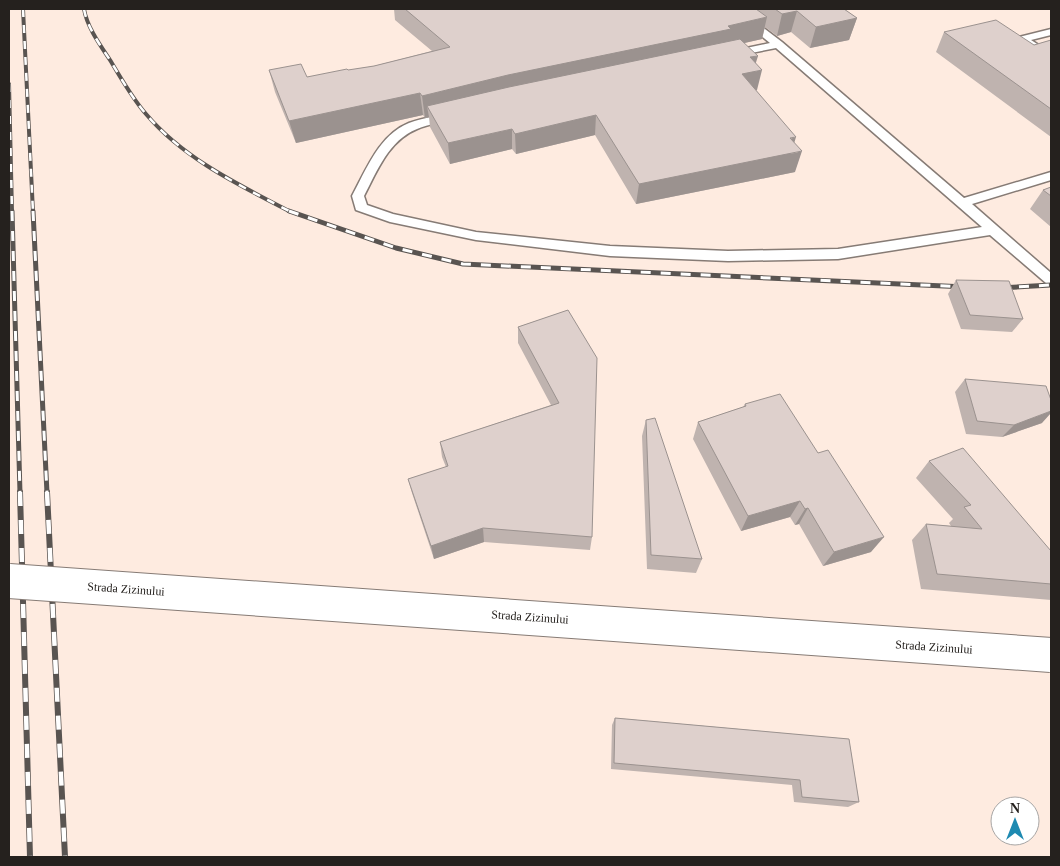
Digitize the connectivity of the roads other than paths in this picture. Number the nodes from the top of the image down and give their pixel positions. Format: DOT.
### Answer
graph roads {
  1 [pos="733,9"];
  2 [pos="1051,32"];
  3 [pos="778,44"];
  4 [pos="720,56"];
  5 [pos="1051,58"];
  6 [pos="465,113"];
  7 [pos="1051,176"];
  8 [pos="962,203"];
  9 [pos="993,230"];
  10 [pos="1051,280"];
  11 [pos="9,581"];
  12 [pos="1051,655"];
  1 -- 3 [label="lane"];
  2 -- 5 [label="lane"];
  3 -- 4 [label="lane"];
  3 -- 8 [label="lane"];
  6 -- 9 [label="lane"];
  7 -- 8 [label="lane"];
  8 -- 9 [label="lane"];
  9 -- 10 [label="lane"];
  11 -- 12 [label="main road, Strada Zizinului, bridge"];
}
